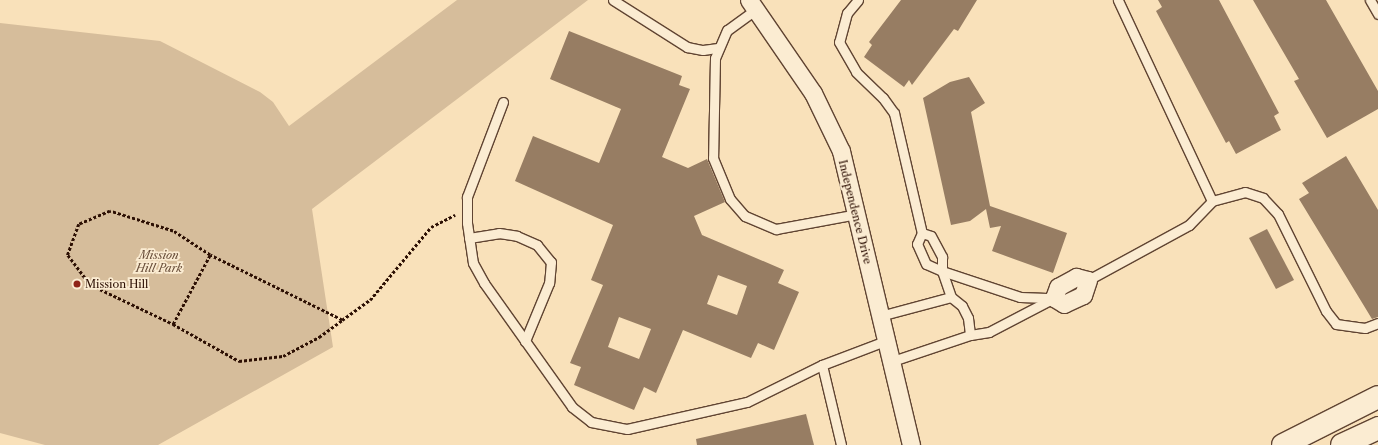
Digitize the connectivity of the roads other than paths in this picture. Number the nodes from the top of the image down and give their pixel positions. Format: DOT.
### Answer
graph roads {
  1 [pos="613,0"];
  2 [pos="858,0"];
  3 [pos="1118,0"];
  4 [pos="1370,0"];
  5 [pos="752,5"];
  6 [pos="1378,14"];
  7 [pos="718,48"];
  8 [pos="503,102"];
  9 [pos="1212,201"];
  10 [pos="857,214"];
  11 [pos="922,233"];
  12 [pos="469,238"];
  13 [pos="942,271"];
  14 [pos="1088,280"];
  15 [pos="951,297"];
  16 [pos="1054,298"];
  17 [pos="880,316"];
  18 [pos="1378,324"];
  19 [pos="970,335"];
  20 [pos="525,341"];
  21 [pos="885,341"];
  22 [pos="890,362"];
  23 [pos="822,364"];
  24 [pos="1378,397"];
  25 [pos="1378,428"];
  26 [pos="841,445"];
  27 [pos="911,445"];
  28 [pos="1283,445"];
  29 [pos="1342,445"];
  1 -- 7 [label="lane"];
  2 -- 11 [label="lane"];
  3 -- 9 [label="lane"];
  4 -- 6 [label="lane"];
  5 -- 7 [label="lane"];
  5 -- 10 [label="street, Independence Drive"];
  7 -- 10 [label="lane"];
  8 -- 12 [label="lane"];
  9 -- 14 [label="lane"];
  9 -- 18 [label="lane"];
  10 -- 17 [label="street, Independence Drive"];
  11 -- 13 [label="lane"];
  11 -- 13 [label="lane"];
  12 -- 20 [label="lane"];
  12 -- 20 [label="lane"];
  13 -- 15 [label="lane"];
  13 -- 16 [label="lane"];
  14 -- 16 [label="street"];
  15 -- 17 [label="lane"];
  15 -- 19 [label="lane"];
  16 -- 19 [label="lane"];
  17 -- 21 [label="street, Independence Drive"];
  19 -- 22 [label="lane"];
  20 -- 23 [label="lane"];
  21 -- 22 [label="street, Independence Drive"];
  21 -- 23 [label="lane"];
  22 -- 27 [label="street, Independence Drive"];
  23 -- 26 [label="lane"];
  24 -- 28 [label="street"];
  25 -- 29 [label="street"];
}
